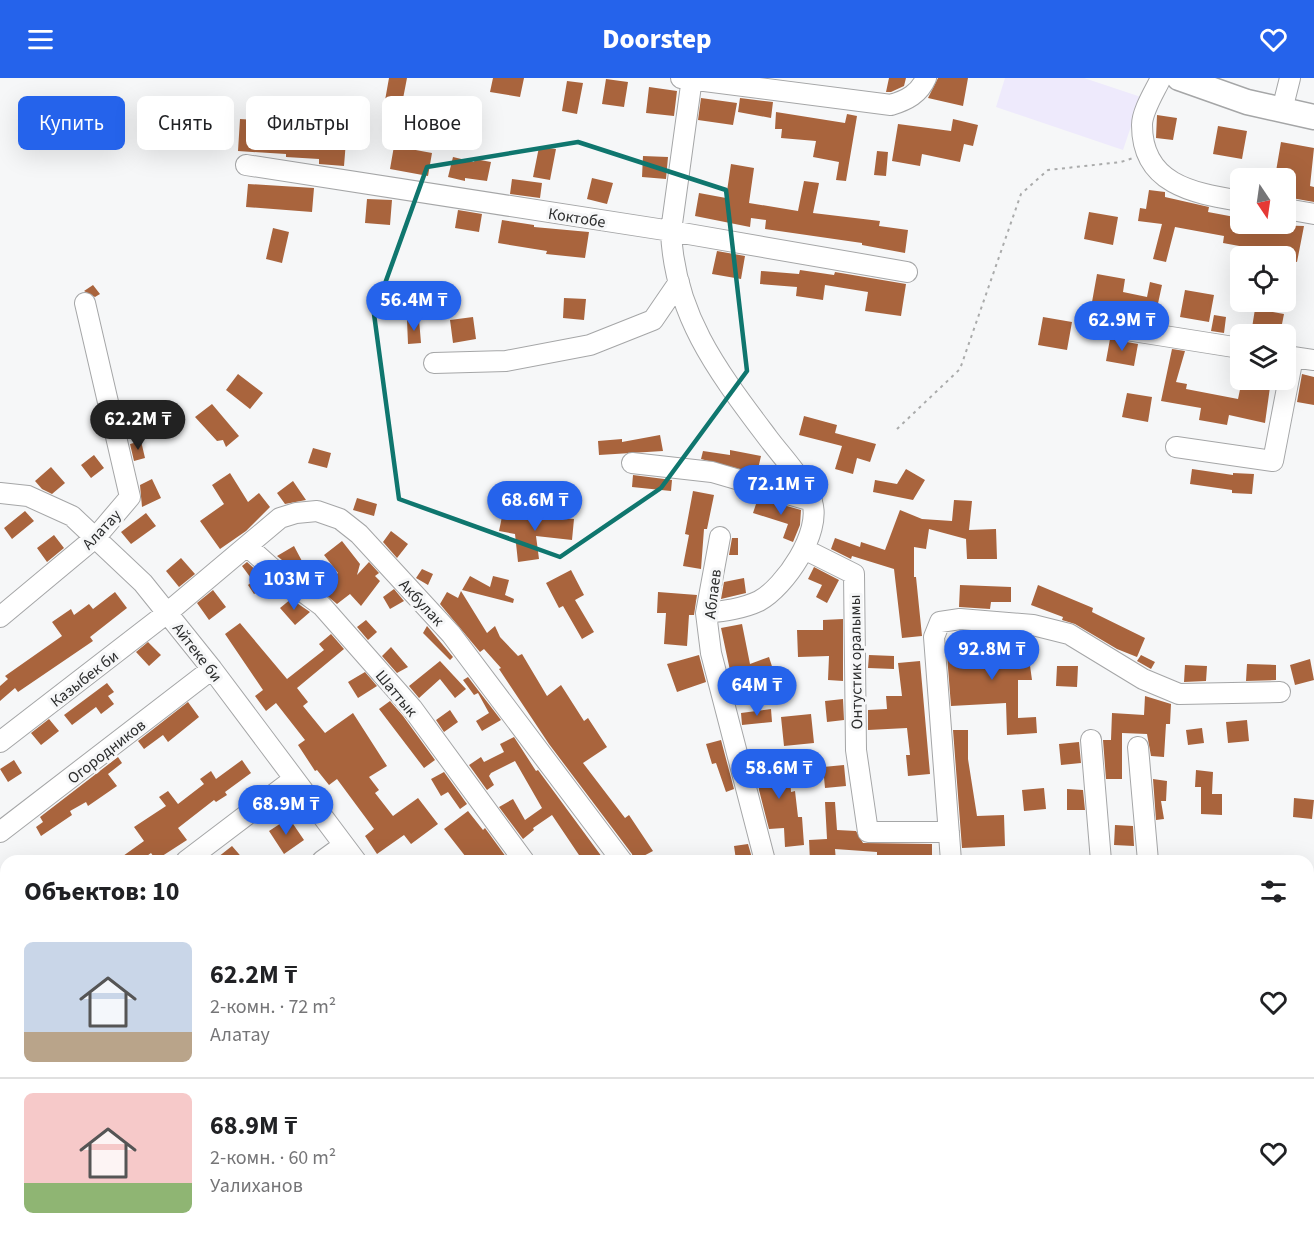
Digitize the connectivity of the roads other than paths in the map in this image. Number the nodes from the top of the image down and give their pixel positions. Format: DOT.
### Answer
graph roads {
  1 [pos="926,78"];
  2 [pos="1161,78"];
  3 [pos="1179,78"];
  4 [pos="1290,78"];
  5 [pos="687,79"];
  6 [pos="1282,110"];
  7 [pos="1314,117"];
  8 [pos="246,165"];
  9 [pos="1230,199"];
  10 [pos="1296,211"];
  11 [pos="1314,214"];
  12 [pos="671,231"];
  13 [pos="907,272"];
  14 [pos="679,282"];
  15 [pos="85,303"];
  16 [pos="1095,325"];
  17 [pos="1230,346"];
  18 [pos="1296,357"];
  19 [pos="1314,360"];
  20 [pos="434,363"];
  21 [pos="1284,390"];
  22 [pos="1176,447"];
  23 [pos="632,463"];
  24 [pos="0,493"];
  25 [pos="812,501"];
  26 [pos="96,537"];
  27 [pos="720,537"];
  28 [pos="247,546"];
  29 [pos="804,549"];
  30 [pos="168,613"];
  31 [pos="706,614"];
  32 [pos="0,617"];
  33 [pos="212,669"];
  34 [pos="1280,692"];
  35 [pos="1090,740"];
  36 [pos="0,742"];
  37 [pos="1138,747"];
  38 [pos="294,779"];
  39 [pos="0,832"];
  40 [pos="949,832"];
  41 [pos="344,845"];
  42 [pos="194,855"];
  43 [pos="330,855"];
  44 [pos="352,855"];
  45 [pos="520,855"];
  46 [pos="617,855"];
  47 [pos="763,855"];
  48 [pos="951,855"];
  49 [pos="1100,855"];
  50 [pos="1147,855"];
  1 -- 5 [label="street"];
  2 -- 9 [label="street"];
  3 -- 6 [label="main road"];
  4 -- 6 [label="street"];
  5 -- 12 [label="street"];
  6 -- 7 [label="main road"];
  8 -- 12 [label="street, Коктобе"];
  10 -- 11 [label="street"];
  12 -- 13 [label="street, Коктобе"];
  12 -- 14 [label="street"];
  14 -- 20 [label="street"];
  14 -- 25 [label="street"];
  15 -- 26 [label="street, Алатау"];
  16 -- 17 [label="street"];
  18 -- 19 [label="street"];
  21 -- 22 [label="street"];
  23 -- 25 [label="street"];
  24 -- 26 [label="street, Айтеке би"];
  25 -- 29 [label="street"];
  26 -- 30 [label="street, Айтеке би"];
  26 -- 32 [label="street, Алатау"];
  27 -- 31 [label="street, Аблаев"];
  28 -- 30 [label="street, Акбулак"];
  28 -- 45 [label="street, Шаттык"];
  28 -- 46 [label="street, Акбулак"];
  29 -- 31 [label="street"];
  29 -- 40 [label="street, Онтустик оралымы"];
  30 -- 33 [label="street, Айтеке би"];
  30 -- 36 [label="street, Казыбек би"];
  31 -- 47 [label="street, Аблаев"];
  33 -- 38 [label="street, Айтеке би"];
  33 -- 39 [label="street, Огородников"];
  34 -- 40 [label="street"];
  35 -- 49 [label="street"];
  37 -- 50 [label="street"];
  38 -- 41 [label="street, Айтеке би"];
  38 -- 42 [label="street"];
  40 -- 48 [label="street"];
  41 -- 43 [label="street"];
  41 -- 44 [label="street, Айтеке би"];
}
